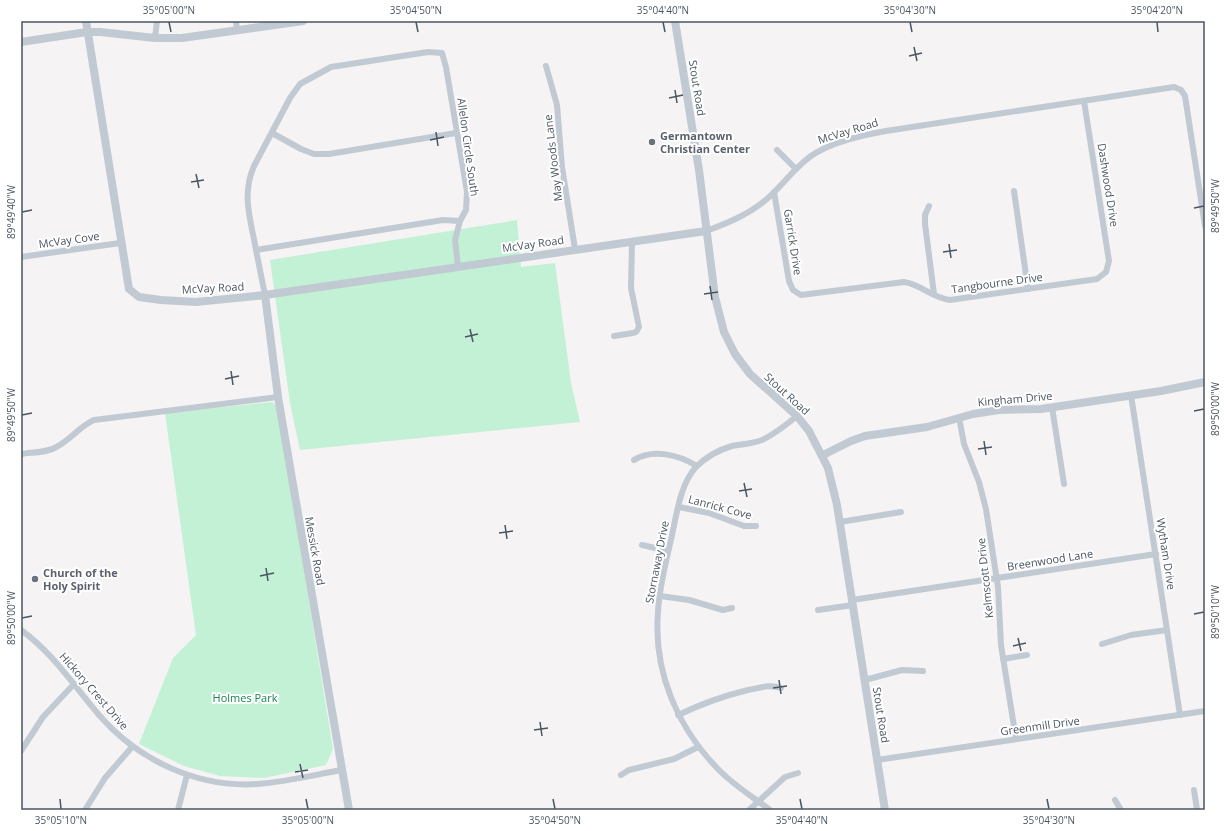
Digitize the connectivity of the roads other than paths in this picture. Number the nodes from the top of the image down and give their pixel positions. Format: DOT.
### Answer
graph roads {
  1 [pos="86,21"];
  2 [pos="157,21"];
  3 [pos="236,21"];
  4 [pos="302,21"];
  5 [pos="675,21"];
  6 [pos="237,31"];
  7 [pos="88,32"];
  8 [pos="155,38"];
  9 [pos="21,42"];
  10 [pos="546,66"];
  11 [pos="1084,101"];
  12 [pos="272,133"];
  13 [pos="456,133"];
  14 [pos="777,150"];
  15 [pos="796,169"];
  16 [pos="1014,191"];
  17 [pos="774,192"];
  18 [pos="929,206"];
  19 [pos="460,221"];
  20 [pos="1205,226"];
  21 [pos="706,231"];
  22 [pos="632,242"];
  23 [pos="120,243"];
  24 [pos="575,249"];
  25 [pos="256,250"];
  26 [pos="21,257"];
  27 [pos="458,266"];
  28 [pos="1106,272"];
  29 [pos="1028,289"];
  30 [pos="796,293"];
  31 [pos="934,294"];
  32 [pos="265,295"];
  33 [pos="614,336"];
  34 [pos="1205,382"];
  35 [pos="1131,396"];
  36 [pos="278,397"];
  37 [pos="1052,407"];
  38 [pos="797,416"];
  39 [pos="959,417"];
  40 [pos="21,454"];
  41 [pos="823,455"];
  42 [pos="634,460"];
  43 [pos="697,466"];
  44 [pos="1064,484"];
  45 [pos="679,507"];
  46 [pos="901,512"];
  47 [pos="840,522"];
  48 [pos="756,526"];
  49 [pos="642,545"];
  50 [pos="668,551"];
  51 [pos="1156,554"];
  52 [pos="997,578"];
  53 [pos="660,596"];
  54 [pos="852,602"];
  55 [pos="732,608"];
  56 [pos="818,610"];
  57 [pos="21,630"];
  58 [pos="1167,630"];
  59 [pos="1102,644"];
  60 [pos="1027,655"];
  61 [pos="1003,659"];
  62 [pos="923,671"];
  63 [pos="865,680"];
  64 [pos="74,684"];
  65 [pos="781,688"];
  66 [pos="1205,711"];
  67 [pos="678,715"];
  68 [pos="1180,715"];
  69 [pos="1016,739"];
  70 [pos="132,747"];
  71 [pos="698,747"];
  72 [pos="21,750"];
  73 [pos="877,760"];
  74 [pos="341,770"];
  75 [pos="798,772"];
  76 [pos="187,775"];
  77 [pos="621,775"];
  78 [pos="1194,790"];
  79 [pos="1115,800"];
  80 [pos="758,801"];
  81 [pos="85,810"];
  82 [pos="178,810"];
  83 [pos="349,810"];
  84 [pos="749,810"];
  85 [pos="770,810"];
  86 [pos="885,810"];
  87 [pos="1121,810"];
  88 [pos="1197,810"];
  1 -- 7 [label="street, McVay Road"];
  2 -- 8 [label="street"];
  3 -- 6 [label="street"];
  4 -- 6 [label="street"];
  5 -- 21 [label="street, Stout Road"];
  6 -- 8 [label="street"];
  7 -- 8 [label="street"];
  7 -- 9 [label="street"];
  7 -- 23 [label="street, McVay Road"];
  10 -- 24 [label="street, May Woods Lane"];
  11 -- 15 [label="street, McVay Road"];
  11 -- 20 [label="street, McVay Road"];
  11 -- 28 [label="street, Dashwood Drive"];
  12 -- 13 [label="street"];
  12 -- 13 [label="street, Allelon Circle South"];
  12 -- 25 [label="street"];
  13 -- 19 [label="street, Allelon Circle South"];
  14 -- 15 [label="street"];
  15 -- 17 [label="street, McVay Road"];
  16 -- 29 [label="street"];
  17 -- 21 [label="street, McVay Road"];
  17 -- 30 [label="street, Garrick Drive"];
  18 -- 31 [label="street"];
  19 -- 25 [label="street"];
  19 -- 27 [label="street, Allelon Circle South"];
  21 -- 22 [label="street, McVay Road"];
  21 -- 38 [label="street, Stout Road"];
  22 -- 24 [label="street, McVay Road"];
  22 -- 33 [label="street"];
  23 -- 26 [label="street, McVay Cove"];
  23 -- 32 [label="street, McVay Road"];
  24 -- 27 [label="street, McVay Road"];
  25 -- 32 [label="street"];
  27 -- 32 [label="street, McVay Road"];
  28 -- 29 [label="street, Tangbourne Drive"];
  29 -- 31 [label="street, Tangbourne Drive"];
  30 -- 31 [label="street, Tangbourne Drive"];
  32 -- 36 [label="street, Messick Road"];
  34 -- 35 [label="street, Kingham Drive"];
  35 -- 37 [label="street, Kingham Drive"];
  35 -- 51 [label="street, Wytham Drive"];
  36 -- 40 [label="street"];
  36 -- 74 [label="street, Messick Road"];
  37 -- 39 [label="street, Kingham Drive"];
  37 -- 44 [label="street"];
  38 -- 41 [label="street, Stout Road"];
  38 -- 43 [label="street, Stornaway Drive"];
  39 -- 41 [label="street, Kingham Drive"];
  39 -- 52 [label="street, Kelmscott Drive"];
  41 -- 47 [label="street, Stout Road"];
  42 -- 43 [label="street"];
  43 -- 45 [label="street, Stornaway Drive"];
  45 -- 48 [label="street, Lanrick Cove"];
  45 -- 50 [label="street, Stornaway Drive"];
  46 -- 47 [label="street"];
  47 -- 54 [label="street, Stout Road"];
  49 -- 50 [label="street"];
  50 -- 53 [label="street, Stornaway Drive"];
  51 -- 52 [label="street, Breenwood Lane"];
  51 -- 58 [label="street, Wytham Drive"];
  52 -- 54 [label="street, Breenwood Lane"];
  52 -- 61 [label="street, Kelmscott Drive"];
  53 -- 55 [label="street"];
  53 -- 67 [label="street, Stornaway Drive"];
  54 -- 56 [label="street, Breenwood Lane"];
  54 -- 63 [label="street, Stout Road"];
  57 -- 64 [label="street, Hickory Crest Drive"];
  58 -- 59 [label="street"];
  58 -- 68 [label="street, Wytham Drive"];
  60 -- 61 [label="street"];
  61 -- 69 [label="street, Kelmscott Drive"];
  62 -- 63 [label="street"];
  63 -- 73 [label="street, Stout Road"];
  64 -- 70 [label="street, Hickory Crest Drive"];
  64 -- 72 [label="street"];
  65 -- 67 [label="street"];
  66 -- 68 [label="street, Greenmill Drive"];
  67 -- 71 [label="street, Stornaway Drive"];
  68 -- 69 [label="street, Greenmill Drive"];
  69 -- 73 [label="street, Greenmill Drive"];
  70 -- 76 [label="street, Hickory Crest Drive"];
  70 -- 81 [label="street"];
  71 -- 77 [label="street"];
  71 -- 80 [label="street, Stornaway Drive"];
  73 -- 86 [label="street, Stout Road"];
  74 -- 76 [label="street, Hickory Crest Drive"];
  74 -- 83 [label="street, Messick Road"];
  75 -- 80 [label="street"];
  76 -- 82 [label="street"];
  78 -- 88 [label="street"];
  79 -- 87 [label="street"];
  80 -- 84 [label="street"];
  80 -- 85 [label="street, Stornaway Drive"];
}
